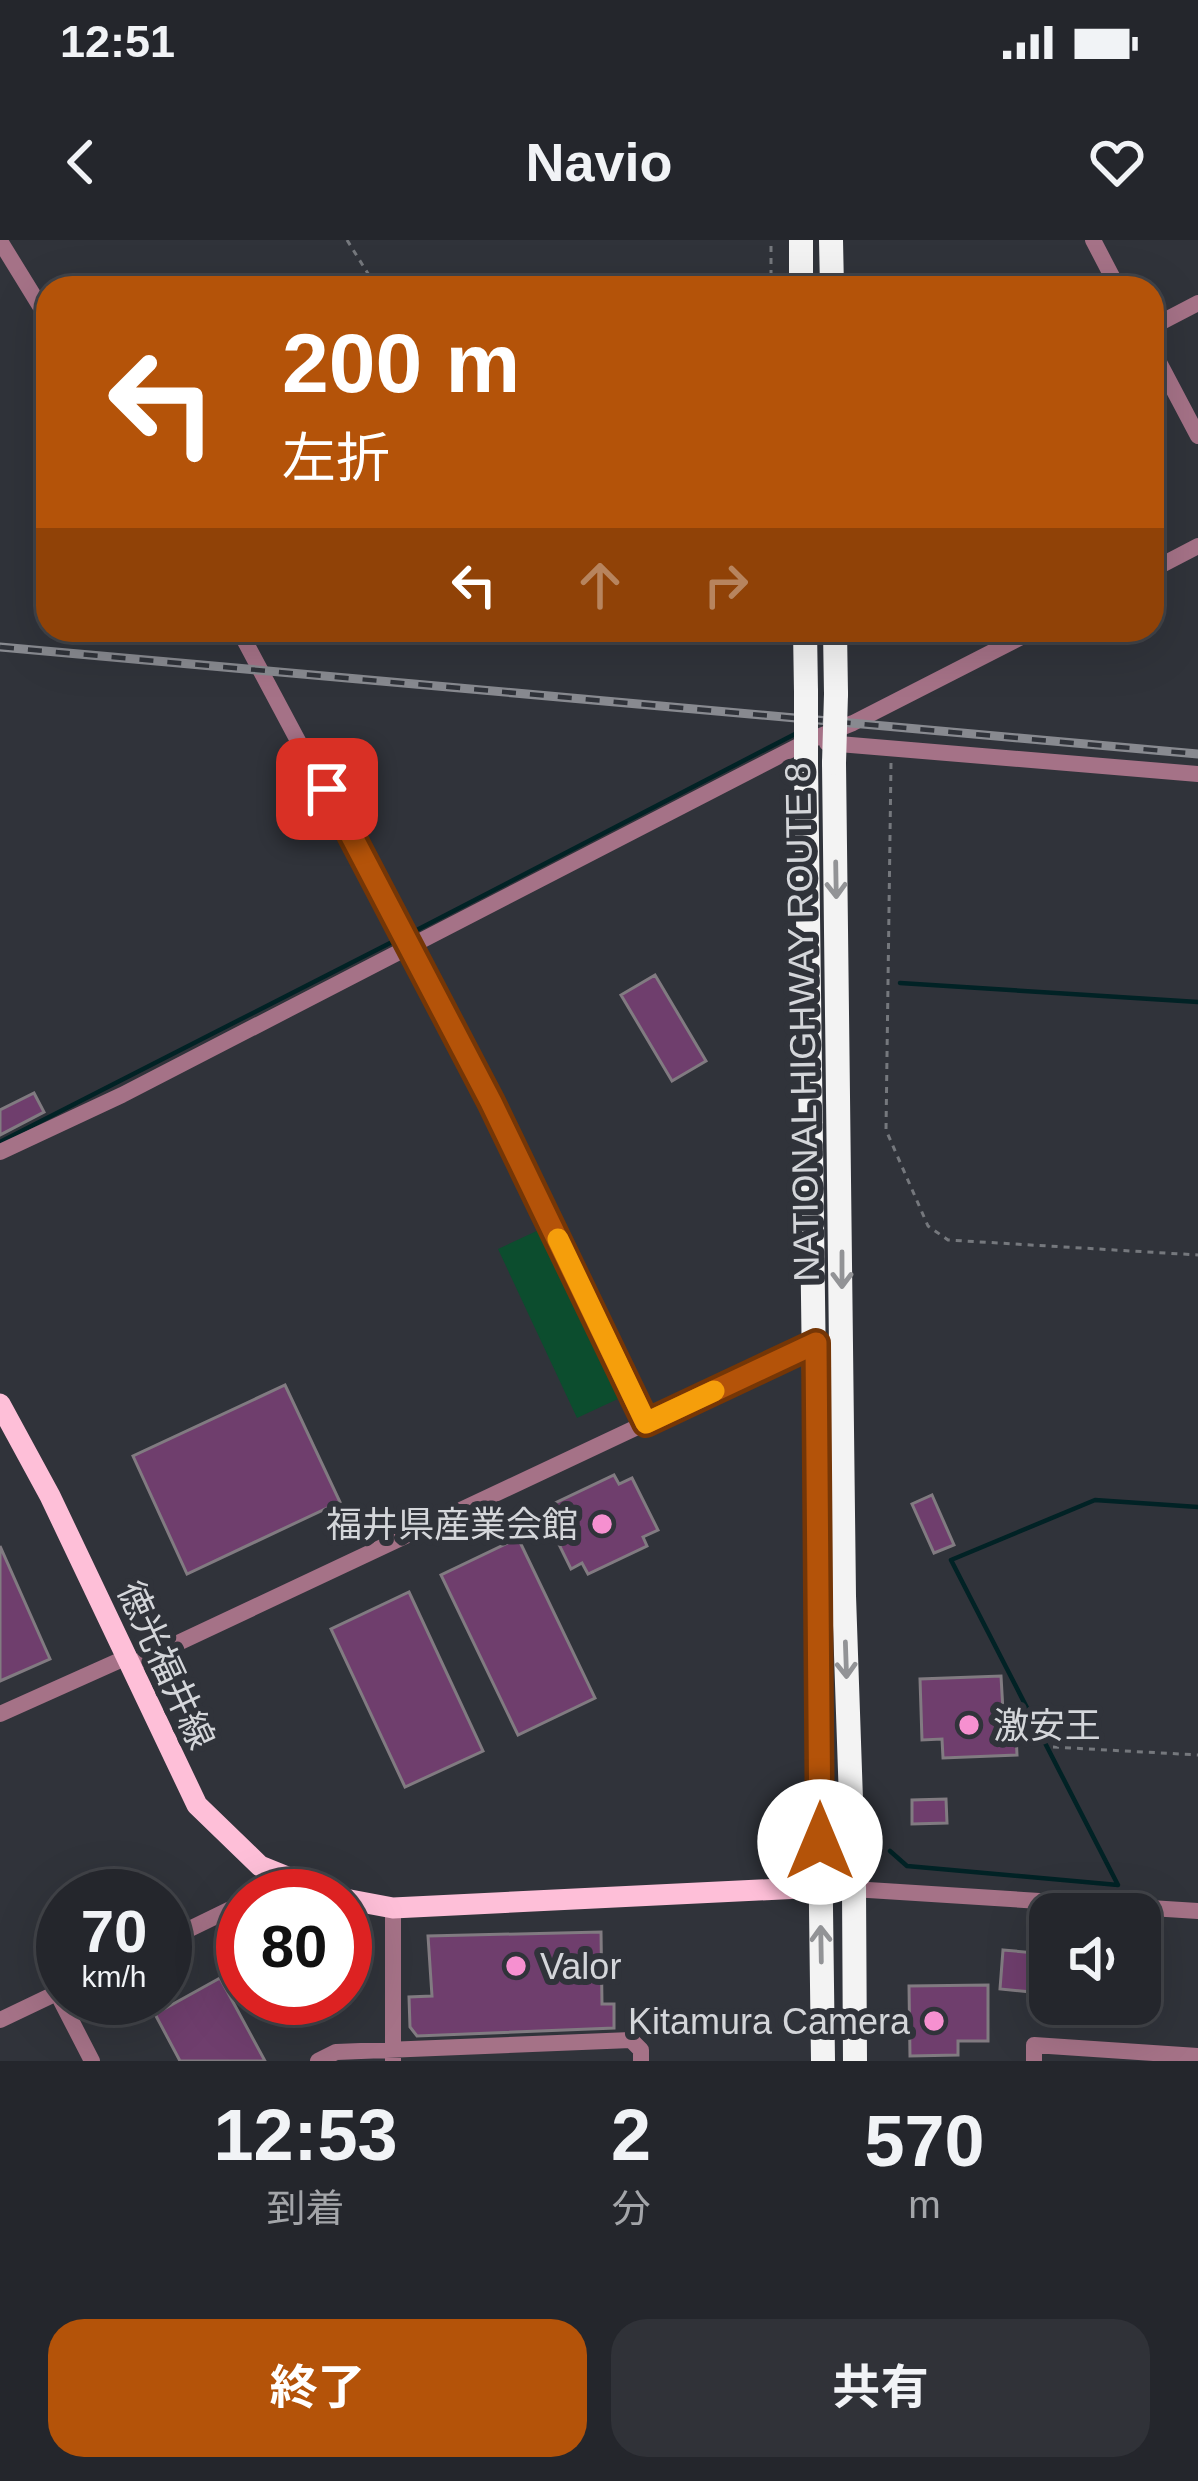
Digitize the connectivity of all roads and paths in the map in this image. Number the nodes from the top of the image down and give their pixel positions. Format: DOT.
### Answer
graph roads {
  1 [pos="347,240"];
  2 [pos="771,240"];
  3 [pos="801,240"];
  4 [pos="831,240"];
  5 [pos="1093,240"];
  6 [pos="0,241"];
  7 [pos="370,276"];
  8 [pos="771,276"];
  9 [pos="801,276"];
  10 [pos="832,276"];
  11 [pos="1112,276"];
  12 [pos="36,300"];
  13 [pos="1198,303"];
  14 [pos="1164,321"];
  15 [pos="1164,372"];
  16 [pos="1198,436"];
  17 [pos="1198,547"];
  18 [pos="1164,564"];
  19 [pos="245,642"];
  20 [pos="806,642"];
  21 [pos="835,642"];
  22 [pos="1011,642"];
  23 [pos="891,748"];
  24 [pos="807,752"];
  25 [pos="1198,774"];
  26 [pos="410,946"];
  27 [pos="0,1152"];
  28 [pos="1198,1256"];
  29 [pos="816,1343"];
  30 [pos="0,1404"];
  31 [pos="646,1423"];
  32 [pos="127,1662"];
  33 [pos="0,1714"];
  34 [pos="1053,1747"];
  35 [pos="1198,1755"];
  36 [pos="265,1869"];
  37 [pos="820,1887"];
  38 [pos="854,1888"];
  39 [pos="372,1904"];
  40 [pos="393,1908"];
  41 [pos="1198,1911"];
  42 [pos="36,2003"];
  43 [pos="0,2020"];
  44 [pos="75,2025"];
  45 [pos="393,2055"];
  46 [pos="1198,2056"];
  47 [pos="1157,2057"];
  48 [pos="92,2061"];
  49 [pos="318,2061"];
  50 [pos="641,2061"];
  51 [pos="823,2061"];
  52 [pos="854,2061"];
  53 [pos="1034,2061"];
  1 -- 7 [label="path"];
  2 -- 8 [label="path"];
  3 -- 9 [label="highway"];
  4 -- 10 [label="highway"];
  5 -- 11 [label="street"];
  6 -- 12 [label="street"];
  13 -- 14 [label="street"];
  15 -- 16 [label="street"];
  17 -- 18 [label="street"];
  19 -- 26 [label="street"];
  20 -- 24 [label="highway, NATIONAL HIGHWAY ROUTE 8, bridge"];
  21 -- 38 [label="highway, NATIONAL HIGHWAY ROUTE 8, one-way, bridge"];
  22 -- 24 [label="street"];
  23 -- 24 [label="street"];
  23 -- 25 [label="street"];
  23 -- 28 [label="path"];
  24 -- 26 [label="street"];
  24 -- 29 [label="highway, NATIONAL HIGHWAY ROUTE 8"];
  26 -- 27 [label="street"];
  26 -- 31 [label="street"];
  29 -- 31 [label="street"];
  29 -- 37 [label="highway, NATIONAL HIGHWAY ROUTE 8"];
  30 -- 32 [label="main road, 徳光福井線"];
  31 -- 32 [label="street"];
  32 -- 33 [label="street"];
  32 -- 36 [label="main road, 徳光福井線"];
  34 -- 35 [label="path"];
  37 -- 38 [label="street"];
  37 -- 40 [label="main road"];
  51 -- 37 [label="highway, NATIONAL HIGHWAY ROUTE 8, one-way"];
  38 -- 41 [label="street"];
  38 -- 52 [label="highway, NATIONAL HIGHWAY ROUTE 8"];
  39 -- 40 [label="main road"];
  40 -- 45 [label="street"];
  42 -- 43 [label="street"];
  44 -- 48 [label="street"];
  45 -- 49 [label="street"];
  45 -- 50 [label="street"];
  46 -- 47 [label="street"];
  47 -- 53 [label="street"];
}
